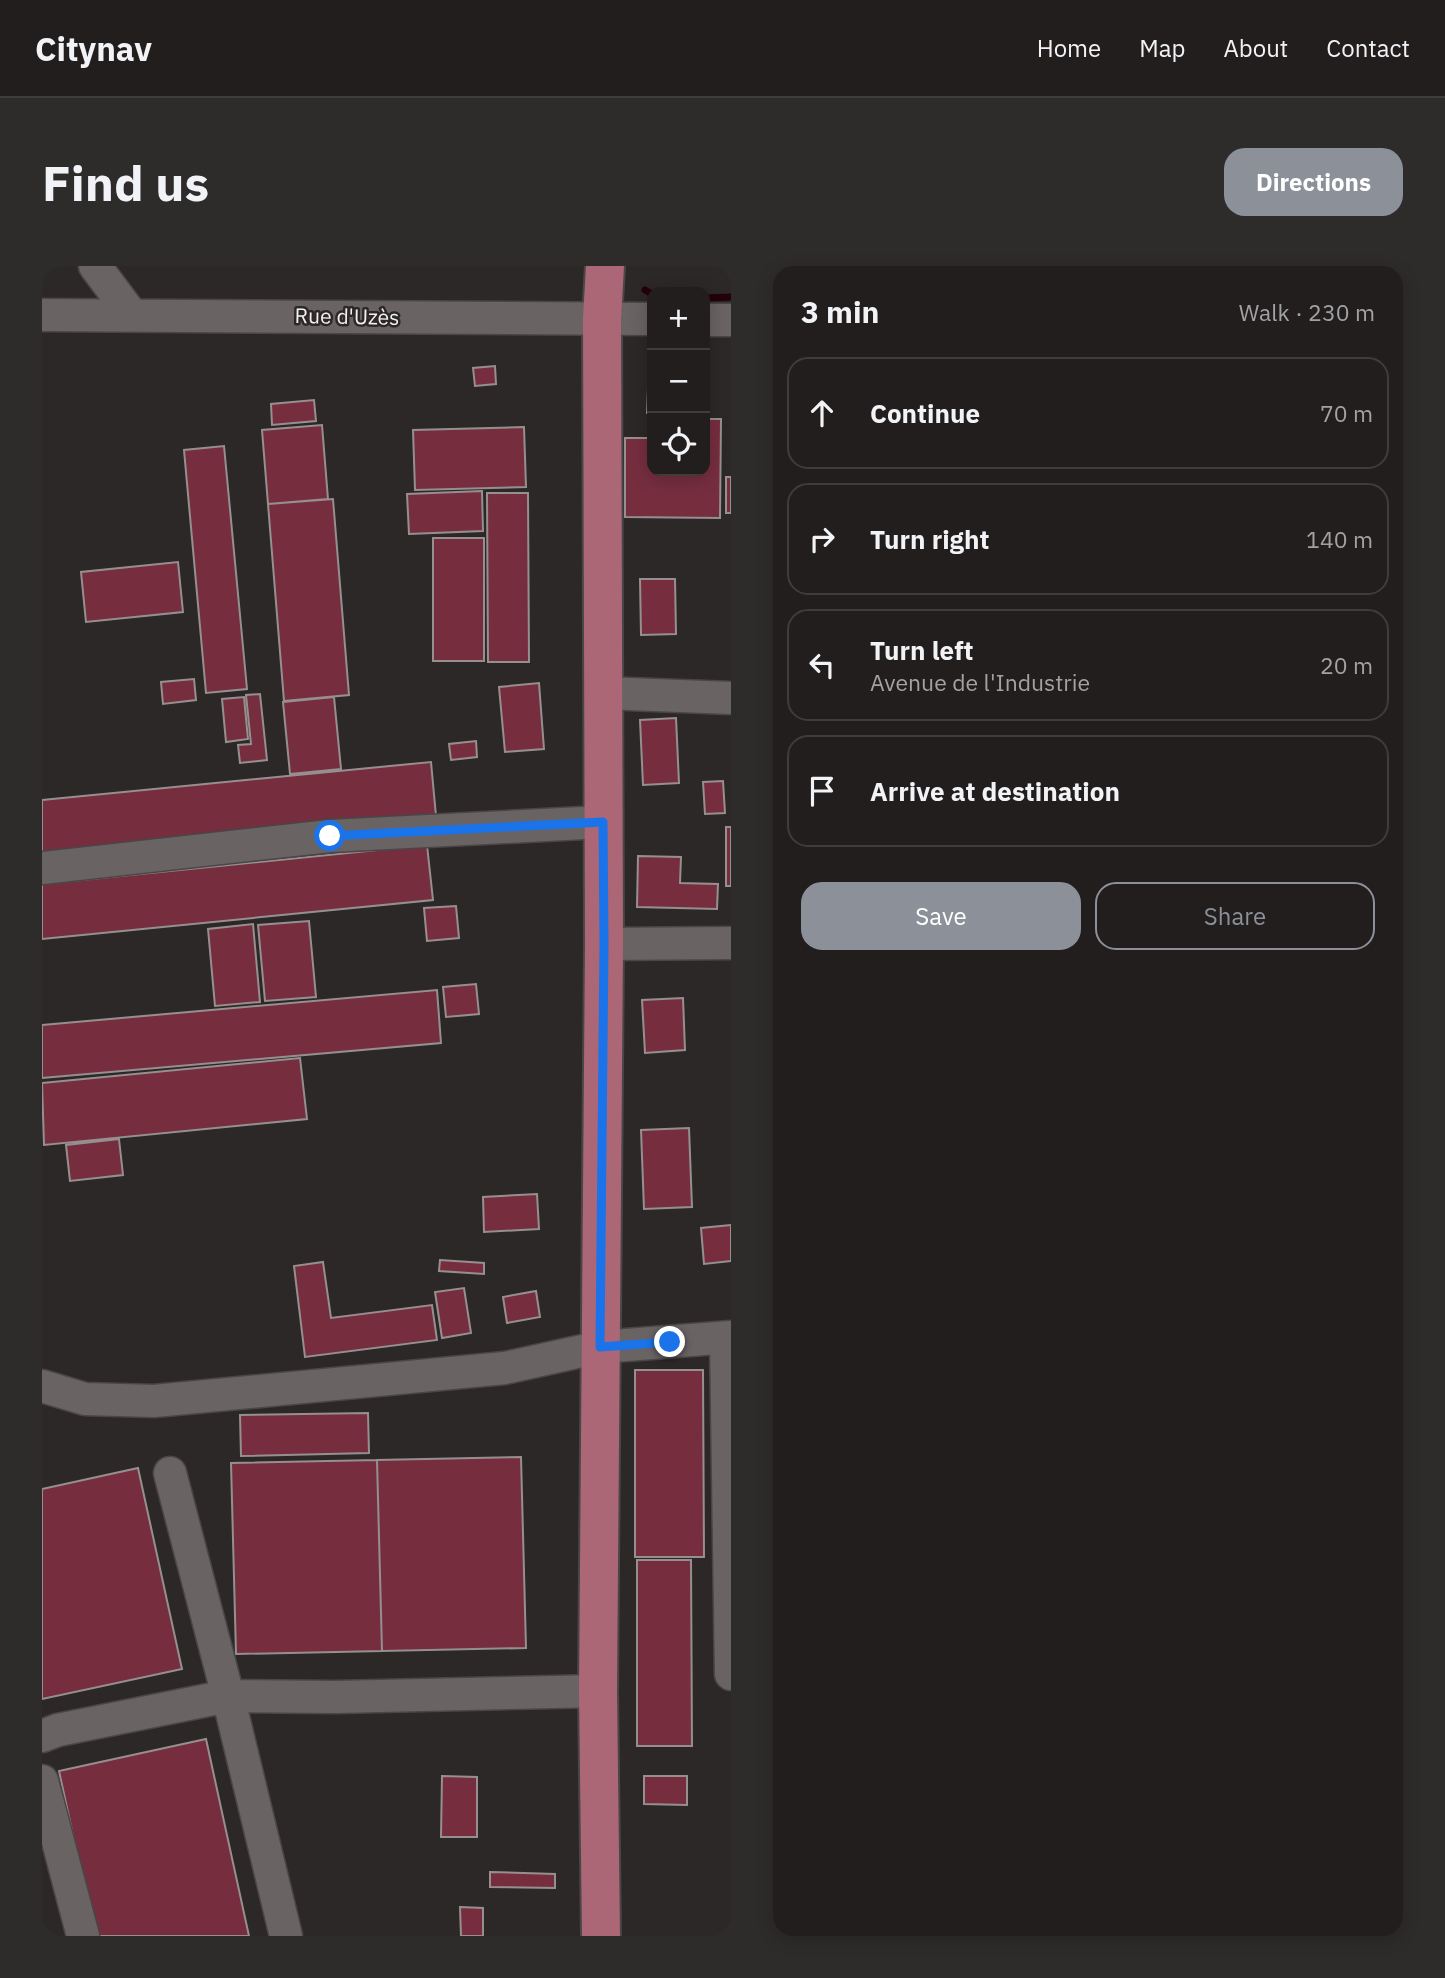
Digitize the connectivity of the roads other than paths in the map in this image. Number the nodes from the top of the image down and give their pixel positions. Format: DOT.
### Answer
graph roads {
  1 [pos="95,266"];
  2 [pos="605,266"];
  3 [pos="131,314"];
  4 [pos="42,315"];
  5 [pos="602,319"];
  6 [pos="647,319"];
  7 [pos="710,320"];
  8 [pos="731,320"];
  9 [pos="603,693"];
  10 [pos="731,698"];
  11 [pos="603,822"];
  12 [pos="42,867"];
  13 [pos="731,943"];
  14 [pos="604,944"];
  15 [pos="728,1338"];
  16 [pos="600,1347"];
  17 [pos="42,1386"];
  18 [pos="729,1455"];
  19 [pos="170,1473"];
  20 [pos="731,1674"];
  21 [pos="598,1691"];
  22 [pos="228,1696"];
  23 [pos="42,1736"];
  24 [pos="42,1781"];
  25 [pos="83,1936"];
  26 [pos="286,1936"];
  27 [pos="601,1936"];
  1 -- 3 [label="street"];
  2 -- 5 [label="main road"];
  3 -- 4 [label="street, Rue d'Uzès"];
  3 -- 5 [label="street, Rue d'Uzès"];
  5 -- 6 [label="street, Rue d'Uzès"];
  5 -- 9 [label="main road"];
  7 -- 8 [label="street"];
  9 -- 10 [label="street"];
  9 -- 11 [label="main road"];
  11 -- 12 [label="street"];
  11 -- 14 [label="main road"];
  13 -- 14 [label="street"];
  14 -- 16 [label="main road"];
  15 -- 16 [label="street"];
  15 -- 18 [label="street"];
  16 -- 17 [label="street"];
  16 -- 21 [label="main road"];
  18 -- 20 [label="street"];
  19 -- 22 [label="street"];
  21 -- 22 [label="street"];
  21 -- 27 [label="main road"];
  22 -- 23 [label="street"];
  22 -- 26 [label="street"];
  24 -- 25 [label="street"];
}
